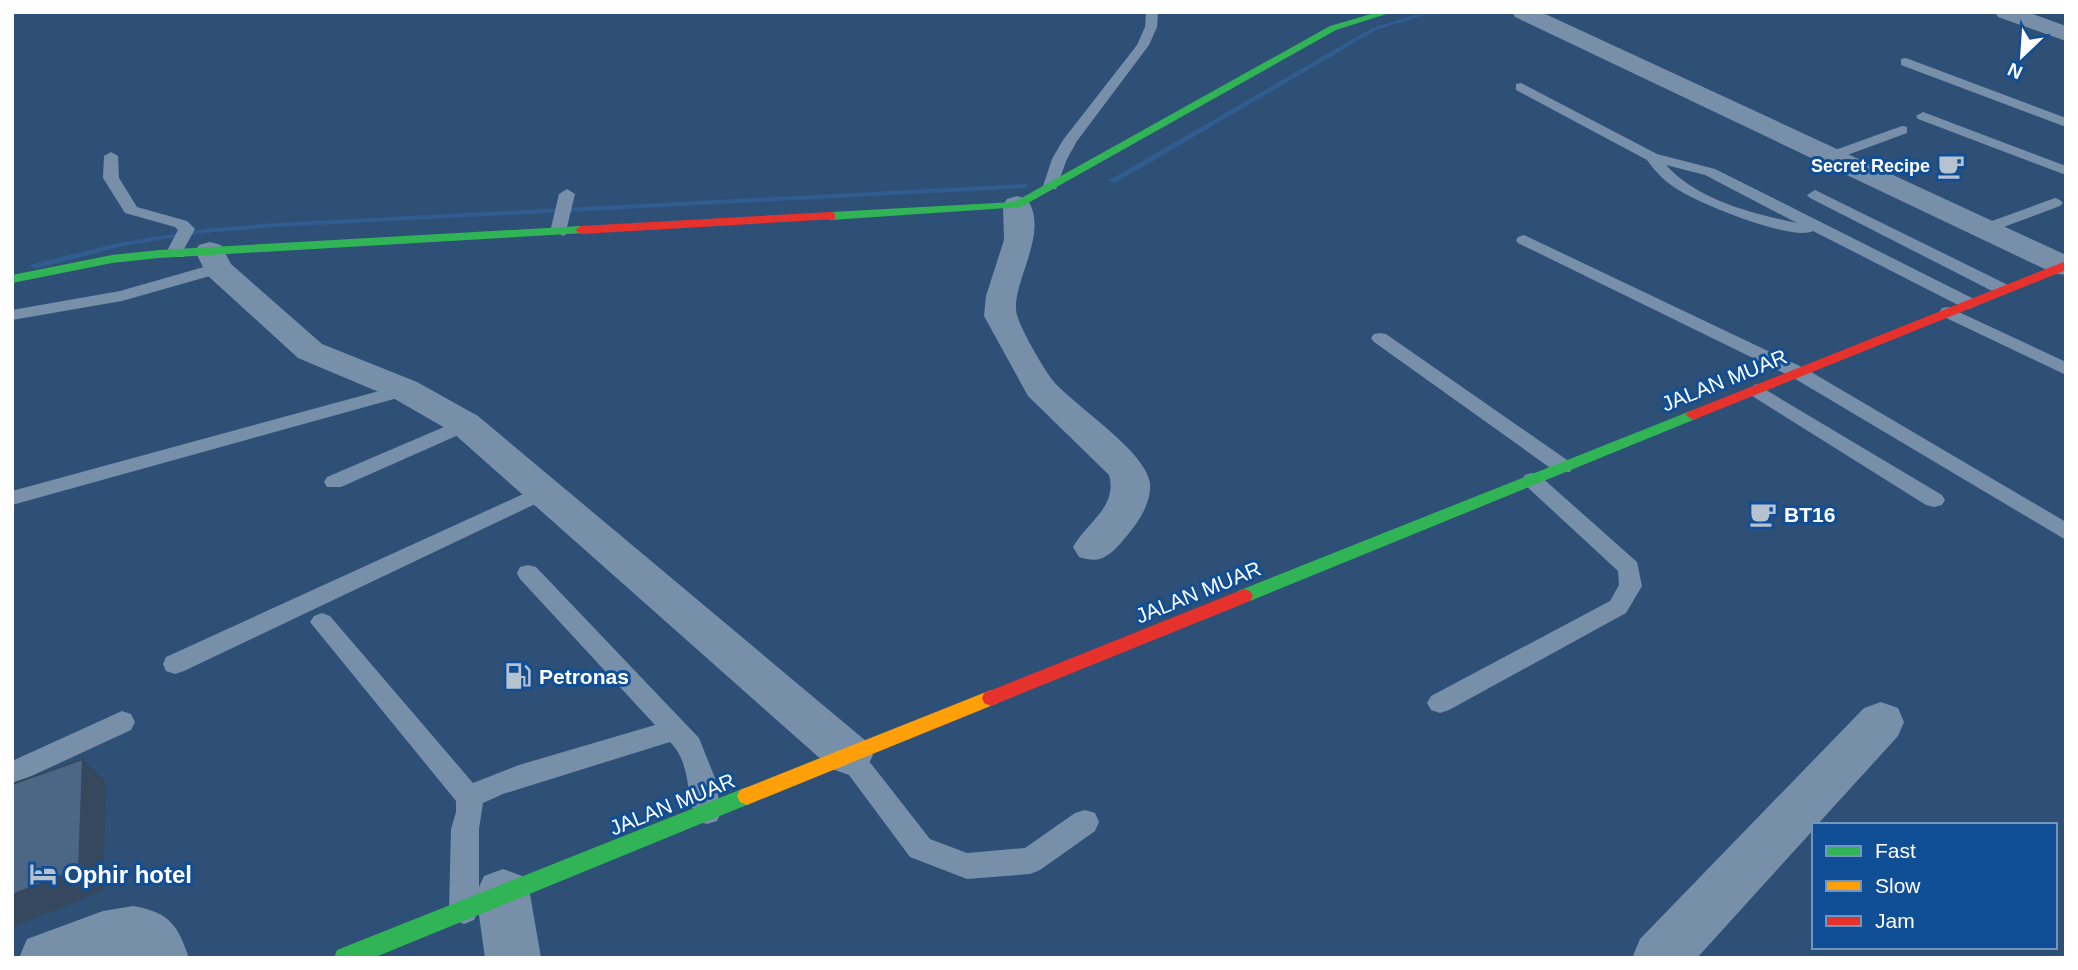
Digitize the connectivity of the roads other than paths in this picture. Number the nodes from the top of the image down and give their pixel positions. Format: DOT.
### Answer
graph roads {
  1 [pos="1153,12"];
  2 [pos="1389,12"];
  3 [pos="1522,12"];
  4 [pos="2006,12"];
  5 [pos="2066,34"];
  6 [pos="1906,62"];
  7 [pos="1521,88"];
  8 [pos="1923,116"];
  9 [pos="2066,123"];
  10 [pos="1902,130"];
  11 [pos="111,156"];
  12 [pos="1829,157"];
  13 [pos="1652,158"];
  14 [pos="2066,171"];
  15 [pos="1051,186"];
  16 [pos="1815,195"];
  17 [pos="565,202"];
  18 [pos="2055,203"];
  19 [pos="1017,205"];
  20 [pos="561,229"];
  21 [pos="1984,229"];
  22 [pos="1829,232"];
  23 [pos="1524,240"];
  24 [pos="194,250"];
  25 [pos="2065,265"];
  26 [pos="12,279"];
  27 [pos="2004,290"];
  28 [pos="1970,303"];
  29 [pos="1948,312"];
  30 [pos="12,315"];
  31 [pos="1380,338"];
  32 [pos="2066,369"];
  33 [pos="1799,373"];
  34 [pos="405,390"];
  35 [pos="1756,390"];
  36 [pos="465,424"];
  37 [pos="1563,467"];
  38 [pos="1532,480"];
  39 [pos="334,482"];
  40 [pos="543,492"];
  41 [pos="12,498"];
  42 [pos="1934,500"];
  43 [pos="2066,532"];
  44 [pos="1093,547"];
  45 [pos="528,573"];
  46 [pos="322,622"];
  47 [pos="175,664"];
  48 [pos="1440,704"];
  49 [pos="122,722"];
  50 [pos="1881,722"];
  51 [pos="674,729"];
  52 [pos="849,755"];
  53 [pos="12,774"];
  54 [pos="469,797"];
  55 [pos="707,812"];
  56 [pos="1085,822"];
  57 [pos="484,902"];
  58 [pos="47,958"];
  59 [pos="161,958"];
  60 [pos="345,958"];
  61 [pos="513,958"];
  62 [pos="1660,958"];
  1 -- 15 [label="lane"];
  2 -- 15 [label="street"];
  3 -- 12 [label="street"];
  4 -- 5 [label="street"];
  6 -- 9 [label="lane"];
  7 -- 13 [label="lane"];
  8 -- 14 [label="lane"];
  10 -- 12 [label="lane"];
  11 -- 24 [label="lane"];
  12 -- 21 [label="street"];
  13 -- 22 [label="lane"];
  13 -- 22 [label="lane"];
  15 -- 19 [label="street"];
  16 -- 27 [label="lane"];
  17 -- 20 [label="lane"];
  18 -- 21 [label="lane"];
  19 -- 20 [label="street"];
  19 -- 44 [label="street"];
  20 -- 24 [label="street"];
  21 -- 25 [label="street"];
  22 -- 28 [label="lane"];
  23 -- 33 [label="lane"];
  24 -- 26 [label="street"];
  24 -- 30 [label="lane"];
  24 -- 34 [label="street"];
  25 -- 27 [label="street, JALAN MUAR"];
  27 -- 28 [label="street, JALAN MUAR"];
  28 -- 29 [label="street, JALAN MUAR"];
  29 -- 32 [label="lane"];
  29 -- 33 [label="street, JALAN MUAR"];
  31 -- 37 [label="lane"];
  33 -- 35 [label="street, JALAN MUAR"];
  33 -- 43 [label="lane"];
  34 -- 36 [label="street"];
  34 -- 41 [label="lane"];
  35 -- 37 [label="street, JALAN MUAR"];
  35 -- 42 [label="lane"];
  36 -- 39 [label="lane"];
  36 -- 40 [label="street"];
  37 -- 38 [label="street, JALAN MUAR"];
  38 -- 48 [label="lane"];
  38 -- 52 [label="street, JALAN MUAR"];
  40 -- 47 [label="lane"];
  40 -- 52 [label="street"];
  45 -- 51 [label="lane"];
  46 -- 54 [label="lane"];
  49 -- 53 [label="lane"];
  50 -- 62 [label="street"];
  51 -- 54 [label="lane"];
  51 -- 55 [label="lane"];
  52 -- 55 [label="street, JALAN MUAR"];
  52 -- 56 [label="lane"];
  54 -- 57 [label="lane"];
  55 -- 57 [label="street, JALAN MUAR"];
  57 -- 60 [label="street, JALAN MUAR"];
  57 -- 61 [label="street"];
  58 -- 59 [label="street"];
}
